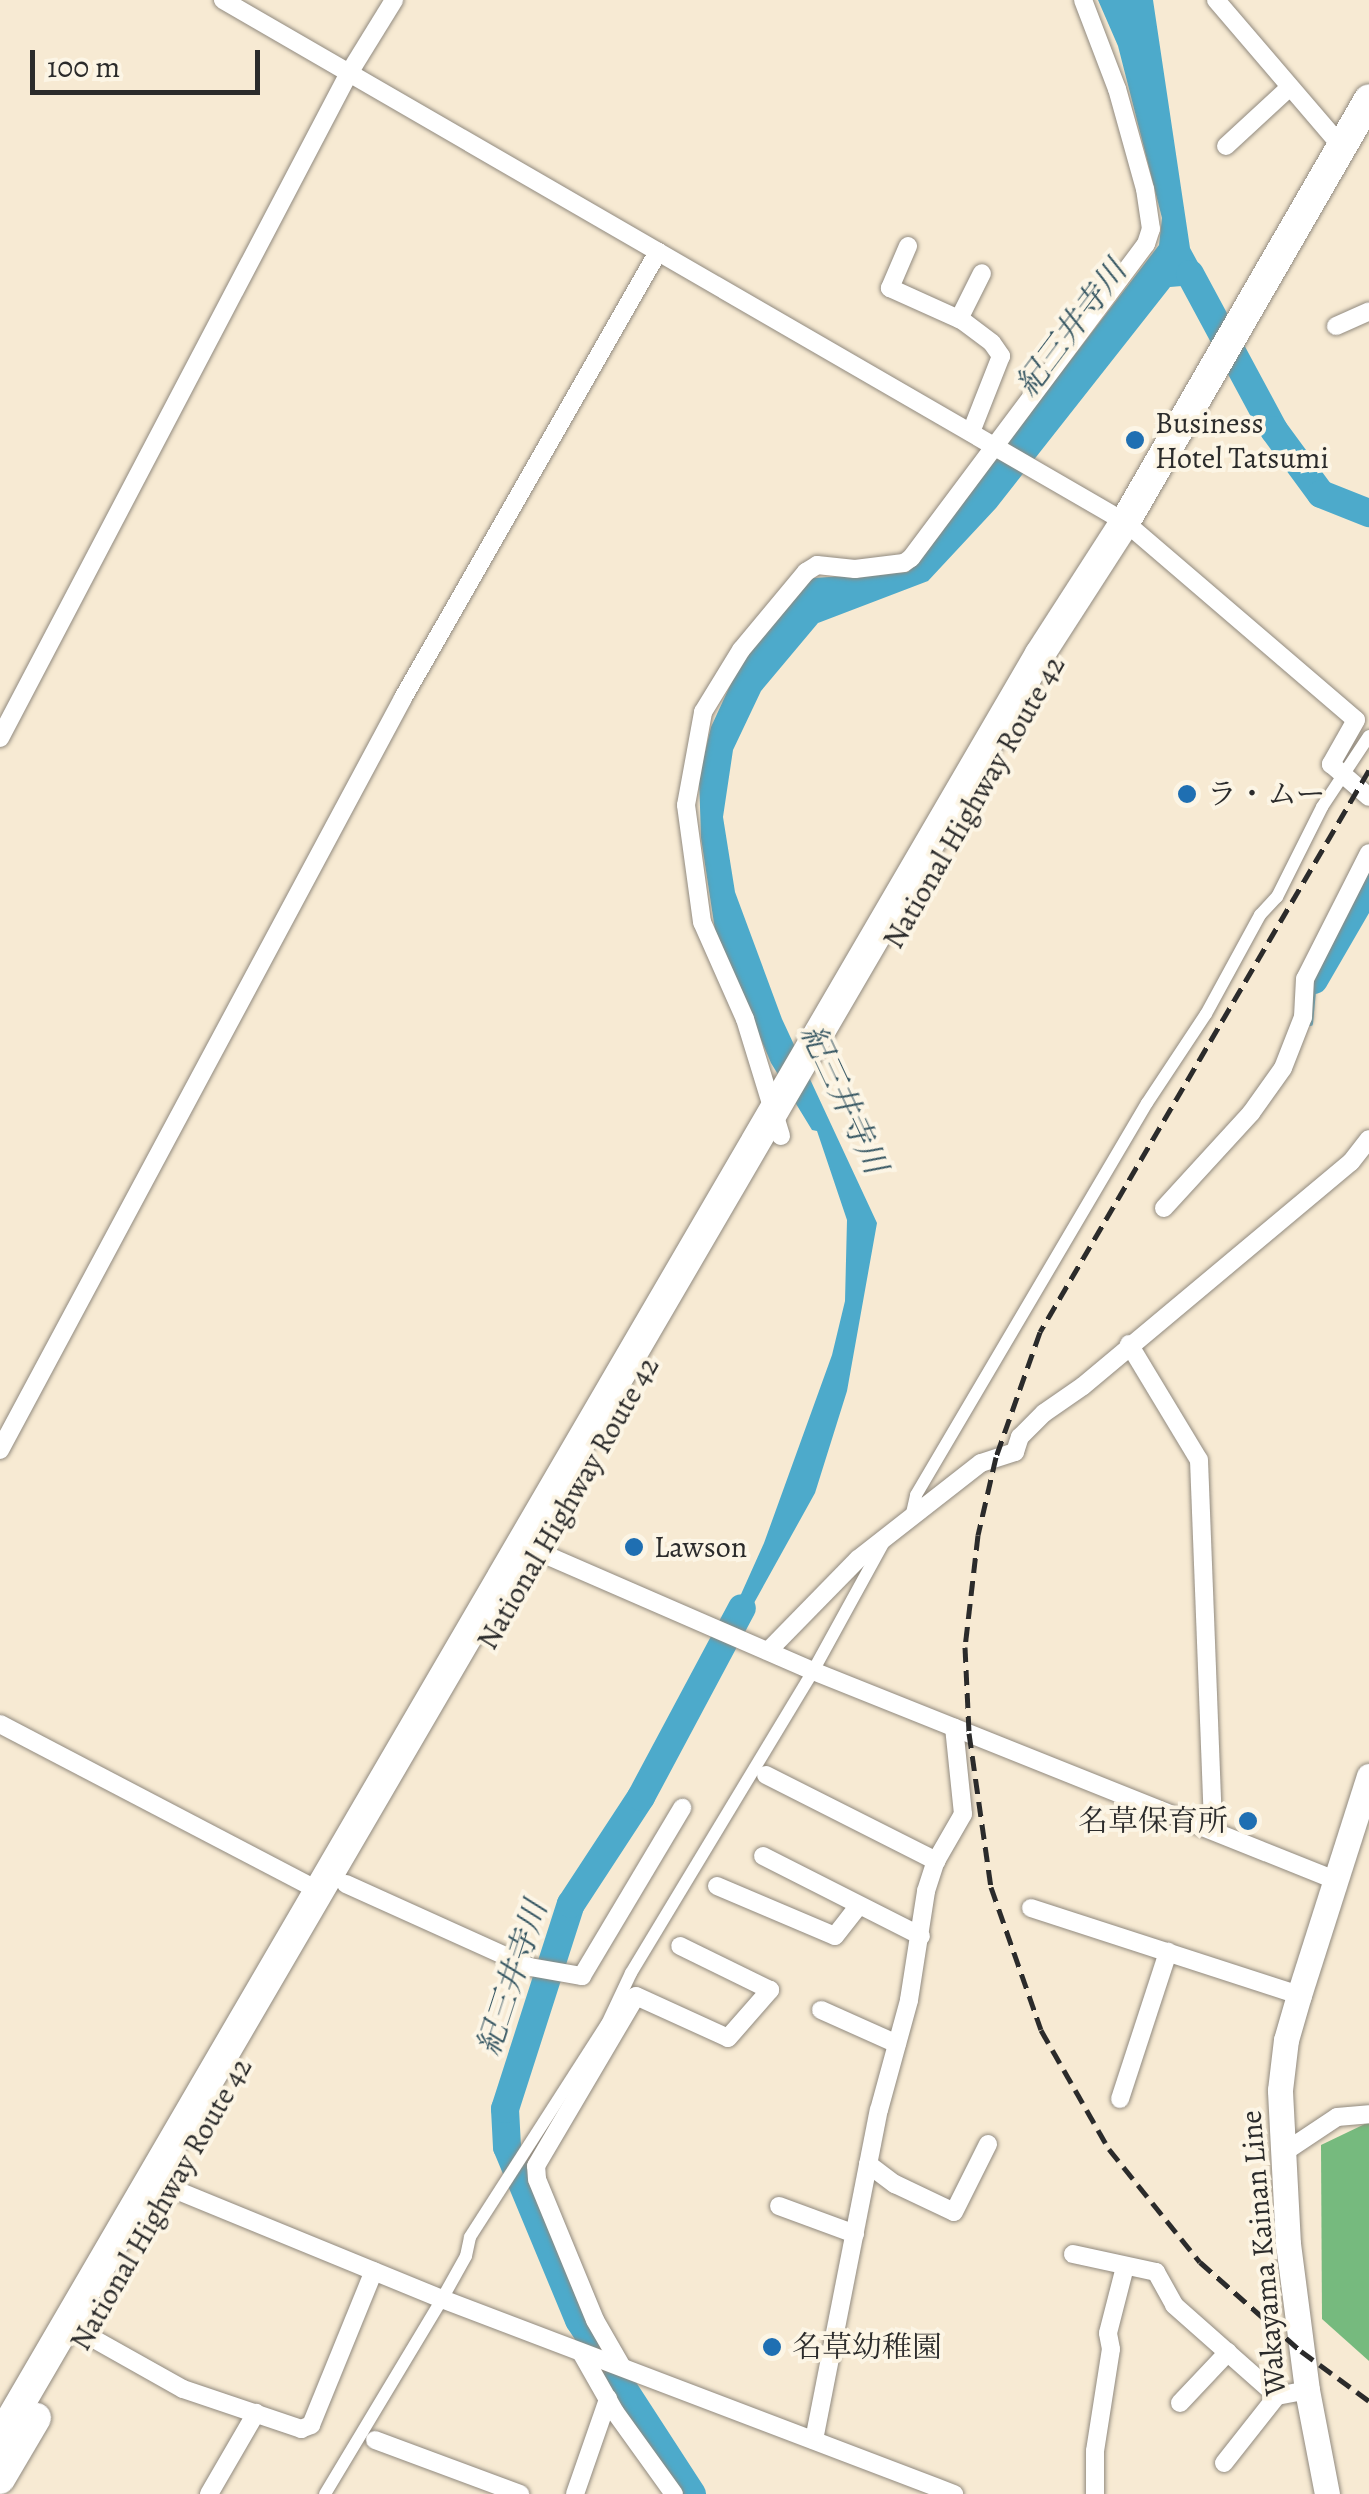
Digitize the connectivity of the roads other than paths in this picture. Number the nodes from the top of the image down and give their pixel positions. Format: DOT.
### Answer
graph roads {
  1 [pos="223,0"];
  2 [pos="394,0"];
  3 [pos="1083,0"];
  4 [pos="1216,0"];
  5 [pos="349,73"];
  6 [pos="1290,87"];
  7 [pos="1369,100"];
  8 [pos="1226,146"];
  9 [pos="1342,147"];
  10 [pos="908,246"];
  11 [pos="658,252"];
  12 [pos="982,272"];
  13 [pos="1369,311"];
  14 [pos="958,319"];
  15 [pos="1336,326"];
  16 [pos="971,432"];
  17 [pos="997,447"];
  18 [pos="1125,522"];
  19 [pos="1369,736"];
  20 [pos="0,738"];
  21 [pos="1340,775"];
  22 [pos="1369,798"];
  23 [pos="1369,853"];
  24 [pos="782,1115"];
  25 [pos="1369,1139"];
  26 [pos="1164,1208"];
  27 [pos="1129,1344"];
  28 [pos="0,1450"];
  29 [pos="912,1513"];
  30 [pos="886,1537"];
  31 [pos="532,1548"];
  32 [pos="768,1651"];
  33 [pos="813,1672"];
  34 [pos="0,1724"];
  35 [pos="954,1727"];
  36 [pos="766,1775"];
  37 [pos="1369,1776"];
  38 [pos="682,1808"];
  39 [pos="1214,1830"];
  40 [pos="763,1856"];
  41 [pos="936,1861"];
  42 [pos="1335,1880"];
  43 [pos="717,1886"];
  44 [pos="333,1888"];
  45 [pos="858,1907"];
  46 [pos="1030,1908"];
  47 [pos="921,1936"];
  48 [pos="680,1946"];
  49 [pos="1168,1952"];
  50 [pos="1298,1995"];
  51 [pos="821,2010"];
  52 [pos="897,2044"];
  53 [pos="1120,2099"];
  54 [pos="1369,2114"];
  55 [pos="988,2144"];
  56 [pos="1284,2153"];
  57 [pos="868,2164"];
  58 [pos="163,2182"];
  59 [pos="779,2206"];
  60 [pos="855,2234"];
  61 [pos="1073,2254"];
  62 [pos="1125,2267"];
  63 [pos="374,2272"];
  64 [pos="442,2299"];
  65 [pos="85,2334"];
  66 [pos="1228,2352"];
  67 [pos="585,2355"];
  68 [pos="622,2367"];
  69 [pos="1306,2390"];
  70 [pos="1277,2396"];
  71 [pos="608,2400"];
  72 [pos="1180,2403"];
  73 [pos="256,2414"];
  74 [pos="0,2438"];
  75 [pos="375,2440"];
  76 [pos="814,2440"];
  77 [pos="1224,2463"];
  78 [pos="0,2479"];
  79 [pos="489,2489"];
  80 [pos="209,2494"];
  81 [pos="325,2494"];
  82 [pos="520,2494"];
  83 [pos="576,2494"];
  84 [pos="674,2494"];
  85 [pos="954,2494"];
  86 [pos="1095,2494"];
  87 [pos="1326,2494"];
  1 -- 5 [label="street"];
  2 -- 5 [label="street"];
  3 -- 17 [label="street"];
  4 -- 6 [label="street"];
  5 -- 11 [label="street"];
  5 -- 20 [label="street"];
  6 -- 8 [label="street"];
  6 -- 9 [label="street"];
  7 -- 9 [label="highway, National Highway Route 42"];
  9 -- 18 [label="highway, National Highway Route 42"];
  10 -- 14 [label="street"];
  11 -- 16 [label="street"];
  11 -- 28 [label="street"];
  12 -- 14 [label="street"];
  13 -- 15 [label="street"];
  14 -- 16 [label="street"];
  16 -- 17 [label="street"];
  17 -- 18 [label="street"];
  17 -- 24 [label="street"];
  18 -- 21 [label="street"];
  18 -- 24 [label="highway, National Highway Route 42"];
  19 -- 21 [label="street"];
  21 -- 22 [label="street"];
  21 -- 29 [label="street"];
  23 -- 26 [label="street"];
  24 -- 31 [label="highway, National Highway Route 42"];
  25 -- 27 [label="street"];
  27 -- 29 [label="street"];
  27 -- 39 [label="street"];
  29 -- 30 [label="street"];
  30 -- 32 [label="street"];
  30 -- 33 [label="street"];
  31 -- 32 [label="street"];
  31 -- 44 [label="highway, National Highway Route 42"];
  32 -- 33 [label="street"];
  33 -- 35 [label="street"];
  33 -- 64 [label="street"];
  34 -- 44 [label="street"];
  35 -- 39 [label="street"];
  35 -- 41 [label="street"];
  36 -- 41 [label="street"];
  37 -- 42 [label="main road, Wakayama Kainan Line"];
  38 -- 44 [label="street"];
  39 -- 42 [label="street"];
  40 -- 45 [label="street"];
  41 -- 47 [label="street"];
  42 -- 50 [label="main road, Wakayama Kainan Line"];
  43 -- 45 [label="street"];
  44 -- 58 [label="highway, National Highway Route 42"];
  45 -- 47 [label="street"];
  46 -- 49 [label="street"];
  47 -- 52 [label="street"];
  48 -- 68 [label="street"];
  49 -- 50 [label="street"];
  49 -- 53 [label="street"];
  50 -- 56 [label="main road, Wakayama Kainan Line"];
  51 -- 52 [label="street"];
  52 -- 57 [label="street"];
  54 -- 56 [label="street"];
  55 -- 57 [label="street"];
  56 -- 69 [label="main road, Wakayama Kainan Line"];
  57 -- 60 [label="street"];
  58 -- 63 [label="street"];
  58 -- 65 [label="highway, National Highway Route 42"];
  58 -- 74 [label="highway, National Highway Route 42"];
  59 -- 60 [label="street"];
  60 -- 76 [label="street"];
  61 -- 62 [label="street"];
  62 -- 66 [label="street"];
  62 -- 86 [label="street"];
  63 -- 64 [label="street"];
  63 -- 73 [label="street"];
  64 -- 67 [label="street"];
  64 -- 81 [label="street"];
  65 -- 73 [label="street"];
  65 -- 78 [label="highway, National Highway Route 42"];
  66 -- 70 [label="street"];
  66 -- 72 [label="street"];
  67 -- 68 [label="street"];
  67 -- 71 [label="street"];
  68 -- 76 [label="street"];
  69 -- 70 [label="street"];
  69 -- 87 [label="main road, Wakayama Kainan Line"];
  70 -- 77 [label="street"];
  71 -- 83 [label="street"];
  71 -- 84 [label="street"];
  73 -- 80 [label="street"];
  75 -- 79 [label="street"];
  76 -- 85 [label="street"];
  79 -- 82 [label="street"];
}
